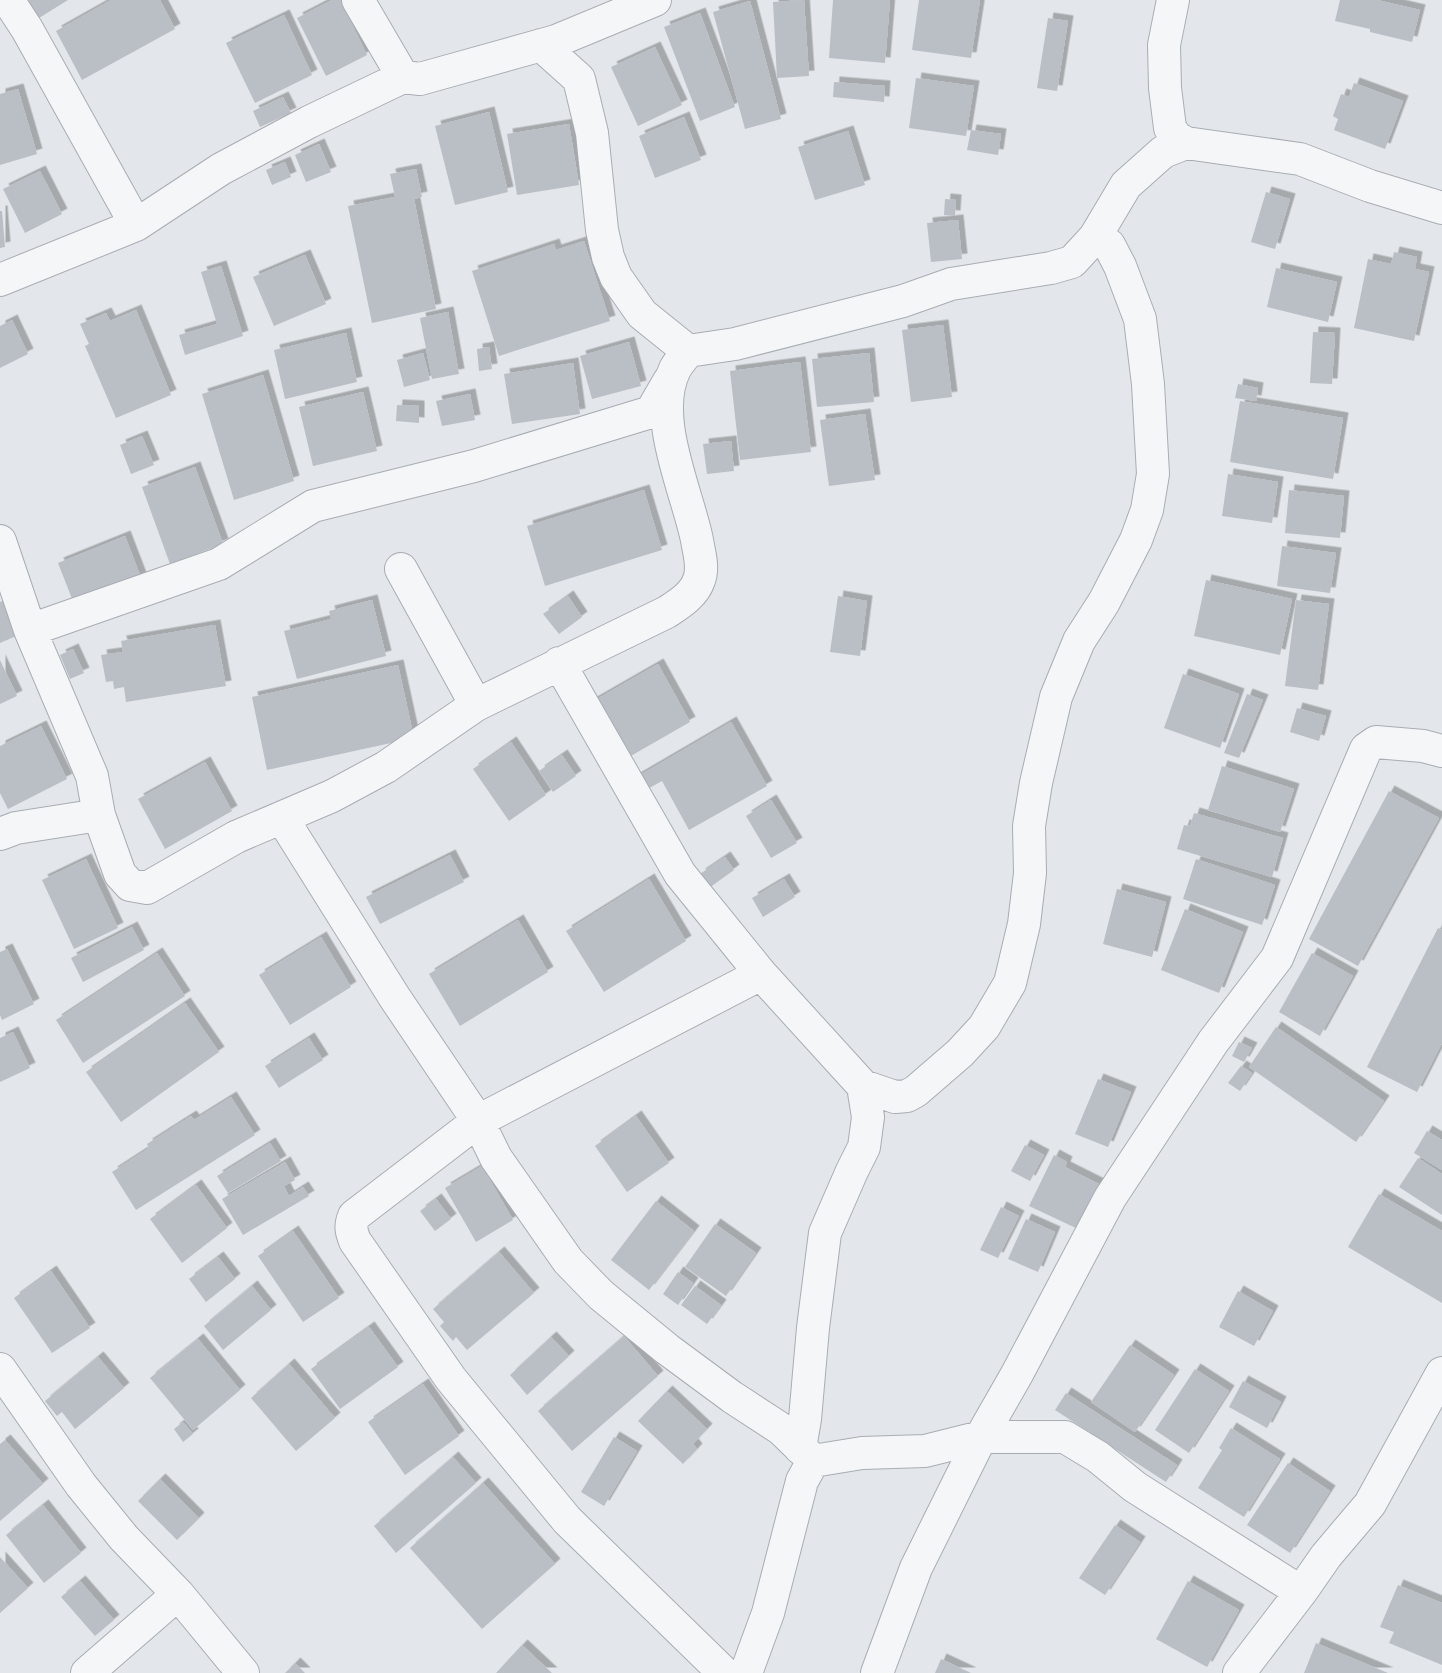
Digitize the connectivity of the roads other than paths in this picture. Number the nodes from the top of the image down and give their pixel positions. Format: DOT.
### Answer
graph roads {
  1 [pos="8,0"];
  2 [pos="358,0"];
  3 [pos="655,0"];
  4 [pos="1173,0"];
  5 [pos="541,45"];
  6 [pos="403,77"];
  7 [pos="1173,141"];
  8 [pos="1442,208"];
  9 [pos="136,225"];
  10 [pos="1095,237"];
  11 [pos="0,280"];
  12 [pos="681,360"];
  13 [pos="0,542"];
  14 [pos="401,569"];
  15 [pos="30,630"];
  16 [pos="559,663"];
  17 [pos="476,705"];
  18 [pos="1442,751"];
  19 [pos="99,815"];
  20 [pos="282,818"];
  21 [pos="0,834"];
  22 [pos="761,974"];
  23 [pos="863,1086"];
  24 [pos="478,1121"];
  25 [pos="0,1369"];
  26 [pos="1442,1372"];
  27 [pos="981,1437"];
  28 [pos="806,1454"];
  29 [pos="1301,1592"];
  30 [pos="177,1594"];
  31 [pos="87,1673"];
  32 [pos="243,1673"];
  33 [pos="724,1673"];
  34 [pos="746,1673"];
  35 [pos="878,1673"];
  36 [pos="1239,1673"];
  1 -- 9 [label="street"];
  2 -- 6 [label="street"];
  3 -- 5 [label="street"];
  4 -- 7 [label="street"];
  5 -- 6 [label="street"];
  5 -- 12 [label="street"];
  6 -- 9 [label="street"];
  7 -- 8 [label="street"];
  7 -- 10 [label="street"];
  9 -- 11 [label="street"];
  10 -- 12 [label="street"];
  10 -- 23 [label="street"];
  12 -- 15 [label="street"];
  12 -- 16 [label="street"];
  13 -- 15 [label="street"];
  14 -- 17 [label="street"];
  15 -- 19 [label="street"];
  16 -- 17 [label="street"];
  16 -- 22 [label="street"];
  17 -- 20 [label="street"];
  18 -- 27 [label="street"];
  19 -- 20 [label="street"];
  19 -- 21 [label="street"];
  20 -- 24 [label="street"];
  22 -- 23 [label="street"];
  22 -- 24 [label="street"];
  23 -- 28 [label="street"];
  24 -- 28 [label="street"];
  24 -- 33 [label="street"];
  25 -- 30 [label="street"];
  26 -- 29 [label="street"];
  27 -- 28 [label="street"];
  27 -- 29 [label="street"];
  27 -- 35 [label="street"];
  28 -- 34 [label="street"];
  29 -- 36 [label="street"];
  30 -- 31 [label="street"];
  30 -- 32 [label="street"];
}
